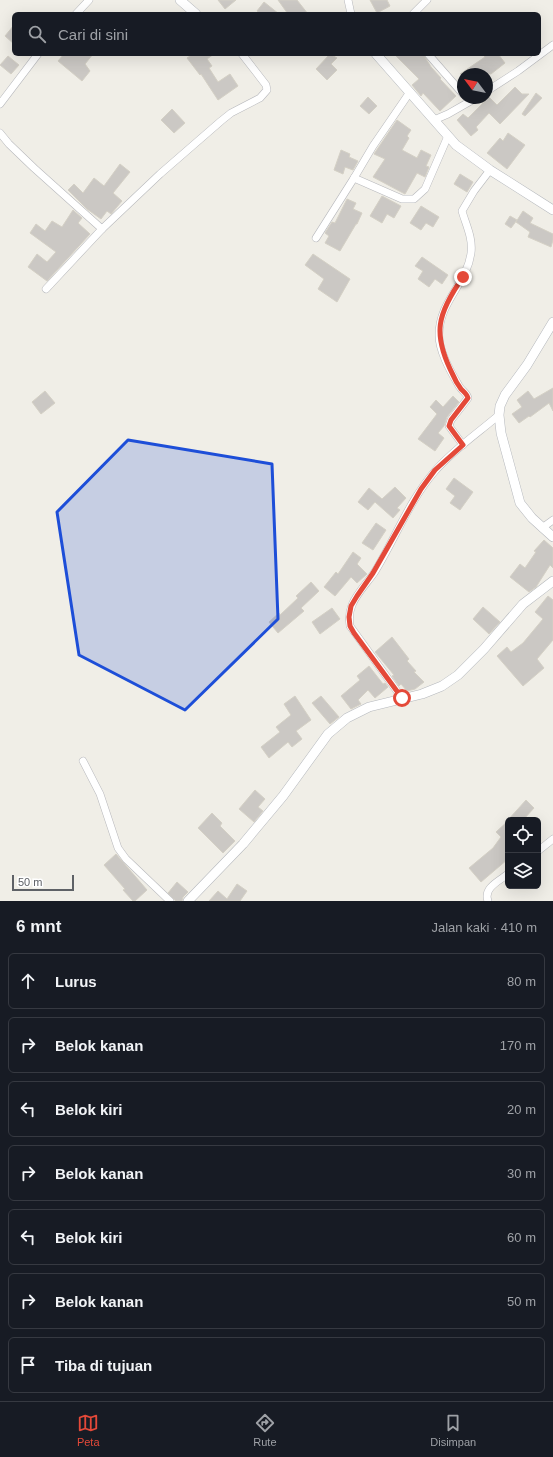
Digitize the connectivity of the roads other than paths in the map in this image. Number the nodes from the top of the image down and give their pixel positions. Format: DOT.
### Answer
graph roads {
  1 [pos="89,0"];
  2 [pos="180,0"];
  3 [pos="348,0"];
  4 [pos="427,0"];
  5 [pos="78,12"];
  6 [pos="194,12"];
  7 [pos="351,12"];
  8 [pos="416,12"];
  9 [pos="553,45"];
  10 [pos="541,54"];
  11 [pos="36,56"];
  12 [pos="244,56"];
  13 [pos="378,56"];
  14 [pos="430,56"];
  15 [pos="538,56"];
  16 [pos="457,87"];
  17 [pos="493,87"];
  18 [pos="410,92"];
  19 [pos="0,104"];
  20 [pos="463,104"];
  21 [pos="434,120"];
  22 [pos="0,132"];
  23 [pos="448,136"];
  24 [pos="490,170"];
  25 [pos="354,178"];
  26 [pos="553,210"];
  27 [pos="102,229"];
  28 [pos="316,238"];
  29 [pos="46,289"];
  30 [pos="553,322"];
  31 [pos="499,415"];
  32 [pos="463,445"];
  33 [pos="553,520"];
  34 [pos="542,528"];
  35 [pos="553,537"];
  36 [pos="553,580"];
  37 [pos="402,698"];
  38 [pos="83,761"];
  39 [pos="553,840"];
  40 [pos="541,849"];
  41 [pos="505,876"];
  42 [pos="170,901"];
  43 [pos="188,901"];
  44 [pos="488,901"];
  1 -- 5 [label="street"];
  2 -- 6 [label="street"];
  3 -- 7 [label="street"];
  4 -- 8 [label="street"];
  9 -- 10 [label="street"];
  11 -- 19 [label="street"];
  12 -- 27 [label="street"];
  13 -- 18 [label="street"];
  14 -- 16 [label="street"];
  15 -- 17 [label="street"];
  18 -- 21 [label="street"];
  18 -- 25 [label="street"];
  20 -- 21 [label="street"];
  21 -- 23 [label="street"];
  22 -- 27 [label="street"];
  23 -- 24 [label="street"];
  23 -- 25 [label="street"];
  24 -- 26 [label="street"];
  24 -- 32 [label="street"];
  25 -- 28 [label="street"];
  27 -- 29 [label="street"];
  30 -- 31 [label="street"];
  31 -- 32 [label="street"];
  31 -- 34 [label="street"];
  32 -- 37 [label="street"];
  33 -- 34 [label="street"];
  34 -- 35 [label="street"];
  36 -- 37 [label="street"];
  37 -- 43 [label="street"];
  38 -- 42 [label="street"];
  39 -- 40 [label="street"];
  41 -- 44 [label="street"];
}
